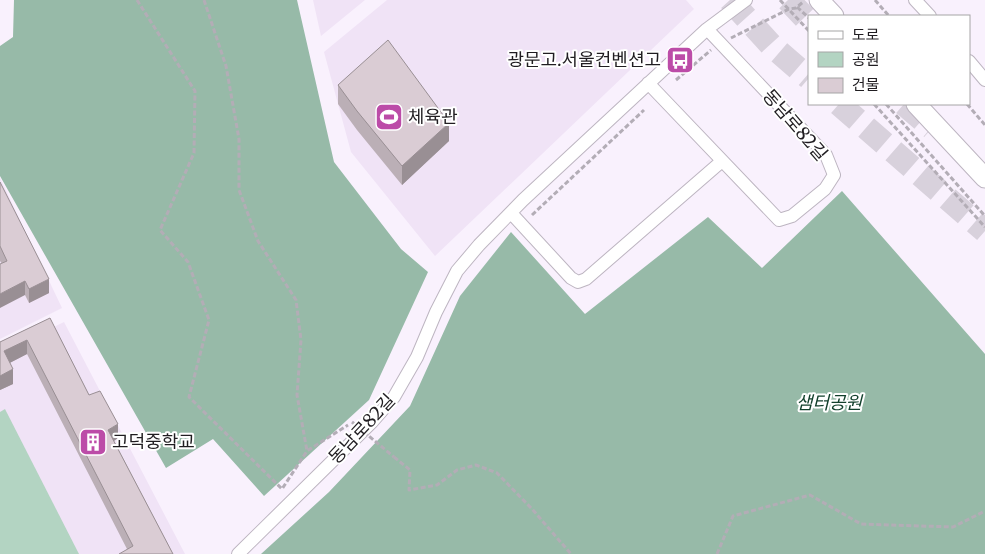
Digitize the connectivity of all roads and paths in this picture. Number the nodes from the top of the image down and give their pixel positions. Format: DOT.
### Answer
graph roads {
  1 [pos="137,0"];
  2 [pos="204,0"];
  3 [pos="746,0"];
  4 [pos="780,0"];
  5 [pos="804,0"];
  6 [pos="819,0"];
  7 [pos="875,0"];
  8 [pos="915,0"];
  9 [pos="833,15"];
  10 [pos="888,15"];
  11 [pos="929,15"];
  12 [pos="808,17"];
  13 [pos="707,29"];
  14 [pos="808,30"];
  15 [pos="970,62"];
  16 [pos="985,80"];
  17 [pos="648,83"];
  18 [pos="875,105"];
  19 [pos="887,105"];
  20 [pos="917,105"];
  21 [pos="968,105"];
  22 [pos="985,124"];
  23 [pos="722,161"];
  24 [pos="985,178"];
  25 [pos="511,212"];
  26 [pos="985,216"];
  27 [pos="985,227"];
  28 [pos="307,451"];
  29 [pos="985,511"];
  30 [pos="238,554"];
  31 [pos="571,554"];
  32 [pos="717,554"];
  1 -- 28 [label="path"];
  2 -- 28 [label="path"];
  3 -- 13 [label="street, 동남로82길"];
  4 -- 14 [label="path"];
  5 -- 12 [label="path"];
  6 -- 9 [label="main road"];
  7 -- 10 [label="path"];
  8 -- 11 [label="street"];
  13 -- 17 [label="street, 동남로82길"];
  13 -- 23 [label="street, 동남로82길"];
  15 -- 16 [label="street"];
  17 -- 23 [label="street, 동남로82길"];
  17 -- 25 [label="street, 동남로82길"];
  18 -- 27 [label="path"];
  19 -- 26 [label="path"];
  20 -- 24 [label="main road"];
  21 -- 22 [label="path"];
  23 -- 25 [label="street"];
  25 -- 30 [label="street, 동남로82길"];
  28 -- 31 [label="path, bridge"];
  29 -- 32 [label="path"];
}
